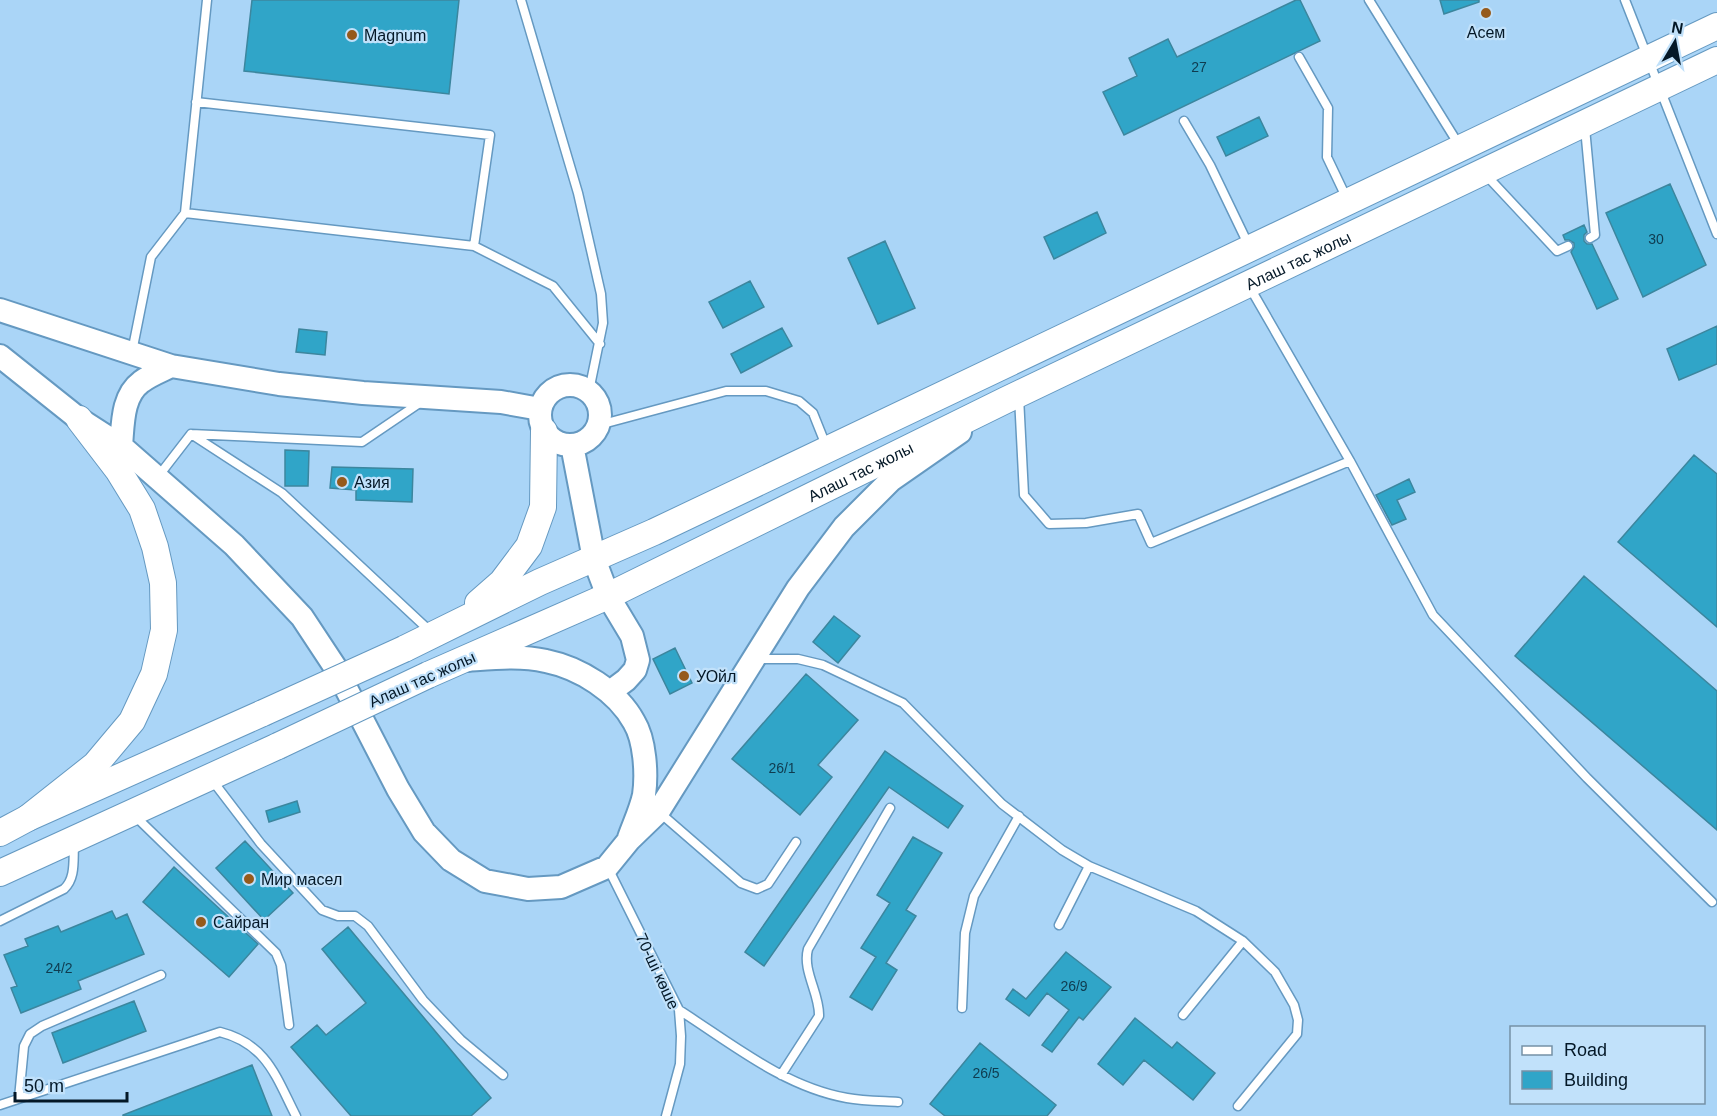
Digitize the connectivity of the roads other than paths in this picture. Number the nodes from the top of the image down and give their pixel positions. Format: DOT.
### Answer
graph roads {
  1 [pos="207,0"];
  2 [pos="521,0"];
  3 [pos="1370,0"];
  4 [pos="1625,0"];
  5 [pos="1717,26"];
  6 [pos="1299,57"];
  7 [pos="1649,59"];
  8 [pos="1717,60"];
  9 [pos="1659,89"];
  10 [pos="196,102"];
  11 [pos="1184,121"];
  12 [pos="1585,124"];
  13 [pos="1461,148"];
  14 [pos="1484,172"];
  15 [pos="1348,202"];
  16 [pos="185,213"];
  17 [pos="1717,234"];
  18 [pos="1590,238"];
  19 [pos="474,246"];
  20 [pos="1568,246"];
  21 [pos="1250,249"];
  22 [pos="1249,285"];
  23 [pos="0,310"];
  24 [pos="600,344"];
  25 [pos="132,355"];
  26 [pos="0,356"];
  27 [pos="171,366"];
  28 [pos="589,391"];
  29 [pos="430,397"];
  30 [pos="1012,397"];
  31 [pos="79,419"];
  32 [pos="542,420"];
  33 [pos="599,425"];
  34 [pos="191,434"];
  35 [pos="121,446"];
  36 [pos="572,446"];
  37 [pos="827,448"];
  38 [pos="1350,461"];
  39 [pos="157,478"];
  40 [pos="594,559"];
  41 [pos="608,596"];
  42 [pos="444,630"];
  43 [pos="754,659"];
  44 [pos="464,660"];
  45 [pos="610,692"];
  46 [pos="210,777"];
  47 [pos="890,808"];
  48 [pos="132,812"];
  49 [pos="658,812"];
  50 [pos="1019,816"];
  51 [pos="28,818"];
  52 [pos="0,833"];
  53 [pos="74,839"];
  54 [pos="629,840"];
  55 [pos="796,842"];
  56 [pos="1089,866"];
  57 [pos="608,867"];
  58 [pos="0,873"];
  59 [pos="1712,902"];
  60 [pos="0,921"];
  61 [pos="1059,925"];
  62 [pos="1243,940"];
  63 [pos="161,975"];
  64 [pos="962,1008"];
  65 [pos="679,1010"];
  66 [pos="1183,1015"];
  67 [pos="289,1025"];
  68 [pos="503,1075"];
  69 [pos="781,1075"];
  70 [pos="19,1098"];
  71 [pos="898,1102"];
  72 [pos="0,1105"];
  73 [pos="1238,1106"];
  74 [pos="296,1116"];
  75 [pos="666,1116"];
  1 -- 10 [label="lane"];
  2 -- 24 [label="lane"];
  3 -- 13 [label="lane"];
  4 -- 7 [label="lane"];
  5 -- 7 [label="main road, Алаш тас жолы"];
  6 -- 15 [label="lane"];
  7 -- 9 [label="lane"];
  7 -- 13 [label="main road, Алаш тас жолы"];
  8 -- 9 [label="main road, Алаш тас жолы"];
  9 -- 12 [label="main road, Алаш тас жолы"];
  9 -- 17 [label="lane"];
  10 -- 16 [label="lane"];
  10 -- 19 [label="lane"];
  11 -- 21 [label="lane"];
  12 -- 14 [label="main road, Алаш тас жолы"];
  12 -- 18 [label="lane"];
  13 -- 15 [label="main road, Алаш тас жолы"];
  14 -- 20 [label="lane"];
  14 -- 22 [label="main road, Алаш тас жолы"];
  15 -- 21 [label="main road, Алаш тас жолы"];
  16 -- 19 [label="lane"];
  16 -- 25 [label="lane"];
  19 -- 24 [label="lane"];
  21 -- 37 [label="main road, Алаш тас жолы"];
  22 -- 30 [label="main road, Алаш тас жолы"];
  22 -- 38 [label="lane"];
  23 -- 25 [label="main road"];
  24 -- 28 [label="lane"];
  25 -- 27 [label="main road"];
  26 -- 31 [label="main road"];
  27 -- 29 [label="main road"];
  27 -- 35 [label="main road"];
  28 -- 32 [label="main road"];
  28 -- 33 [label="main road"];
  29 -- 32 [label="main road"];
  29 -- 34 [label="lane"];
  30 -- 38 [label="lane"];
  30 -- 41 [label="main road, Алаш тас жолы"];
  30 -- 43 [label="main road"];
  31 -- 35 [label="main road"];
  31 -- 51 [label="main road"];
  32 -- 36 [label="main road"];
  32 -- 42 [label="main road"];
  33 -- 36 [label="main road"];
  33 -- 37 [label="lane"];
  34 -- 39 [label="lane"];
  34 -- 42 [label="lane"];
  35 -- 39 [label="main road"];
  36 -- 40 [label="main road"];
  37 -- 40 [label="main road, Алаш тас жолы"];
  38 -- 59 [label="lane"];
  39 -- 57 [label="main road"];
  40 -- 41 [label="main road"];
  40 -- 42 [label="main road, Алаш тас жолы"];
  41 -- 44 [label="main road, Алаш тас жолы"];
  41 -- 45 [label="main road"];
  42 -- 51 [label="main road, Алаш тас жолы, bridge"];
  43 -- 49 [label="main road"];
  43 -- 50 [label="lane"];
  44 -- 45 [label="main road"];
  44 -- 46 [label="main road, Алаш тас жолы, bridge"];
  45 -- 54 [label="main road"];
  46 -- 48 [label="main road, Алаш тас жолы"];
  46 -- 68 [label="lane"];
  47 -- 69 [label="lane"];
  48 -- 53 [label="main road, Алаш тас жолы"];
  48 -- 67 [label="lane"];
  49 -- 54 [label="main road"];
  49 -- 55 [label="lane"];
  50 -- 56 [label="lane"];
  50 -- 64 [label="lane"];
  51 -- 52 [label="main road, Алаш тас жолы"];
  53 -- 58 [label="main road, Алаш тас жолы"];
  53 -- 60 [label="lane"];
  54 -- 57 [label="main road"];
  56 -- 61 [label="lane"];
  56 -- 62 [label="lane"];
  57 -- 65 [label="lane, 70-ші көше"];
  62 -- 66 [label="lane"];
  62 -- 73 [label="lane"];
  63 -- 70 [label="lane"];
  65 -- 69 [label="lane"];
  65 -- 75 [label="lane, 70-ші көше"];
  69 -- 71 [label="lane"];
  70 -- 72 [label="lane"];
  70 -- 74 [label="lane"];
}
